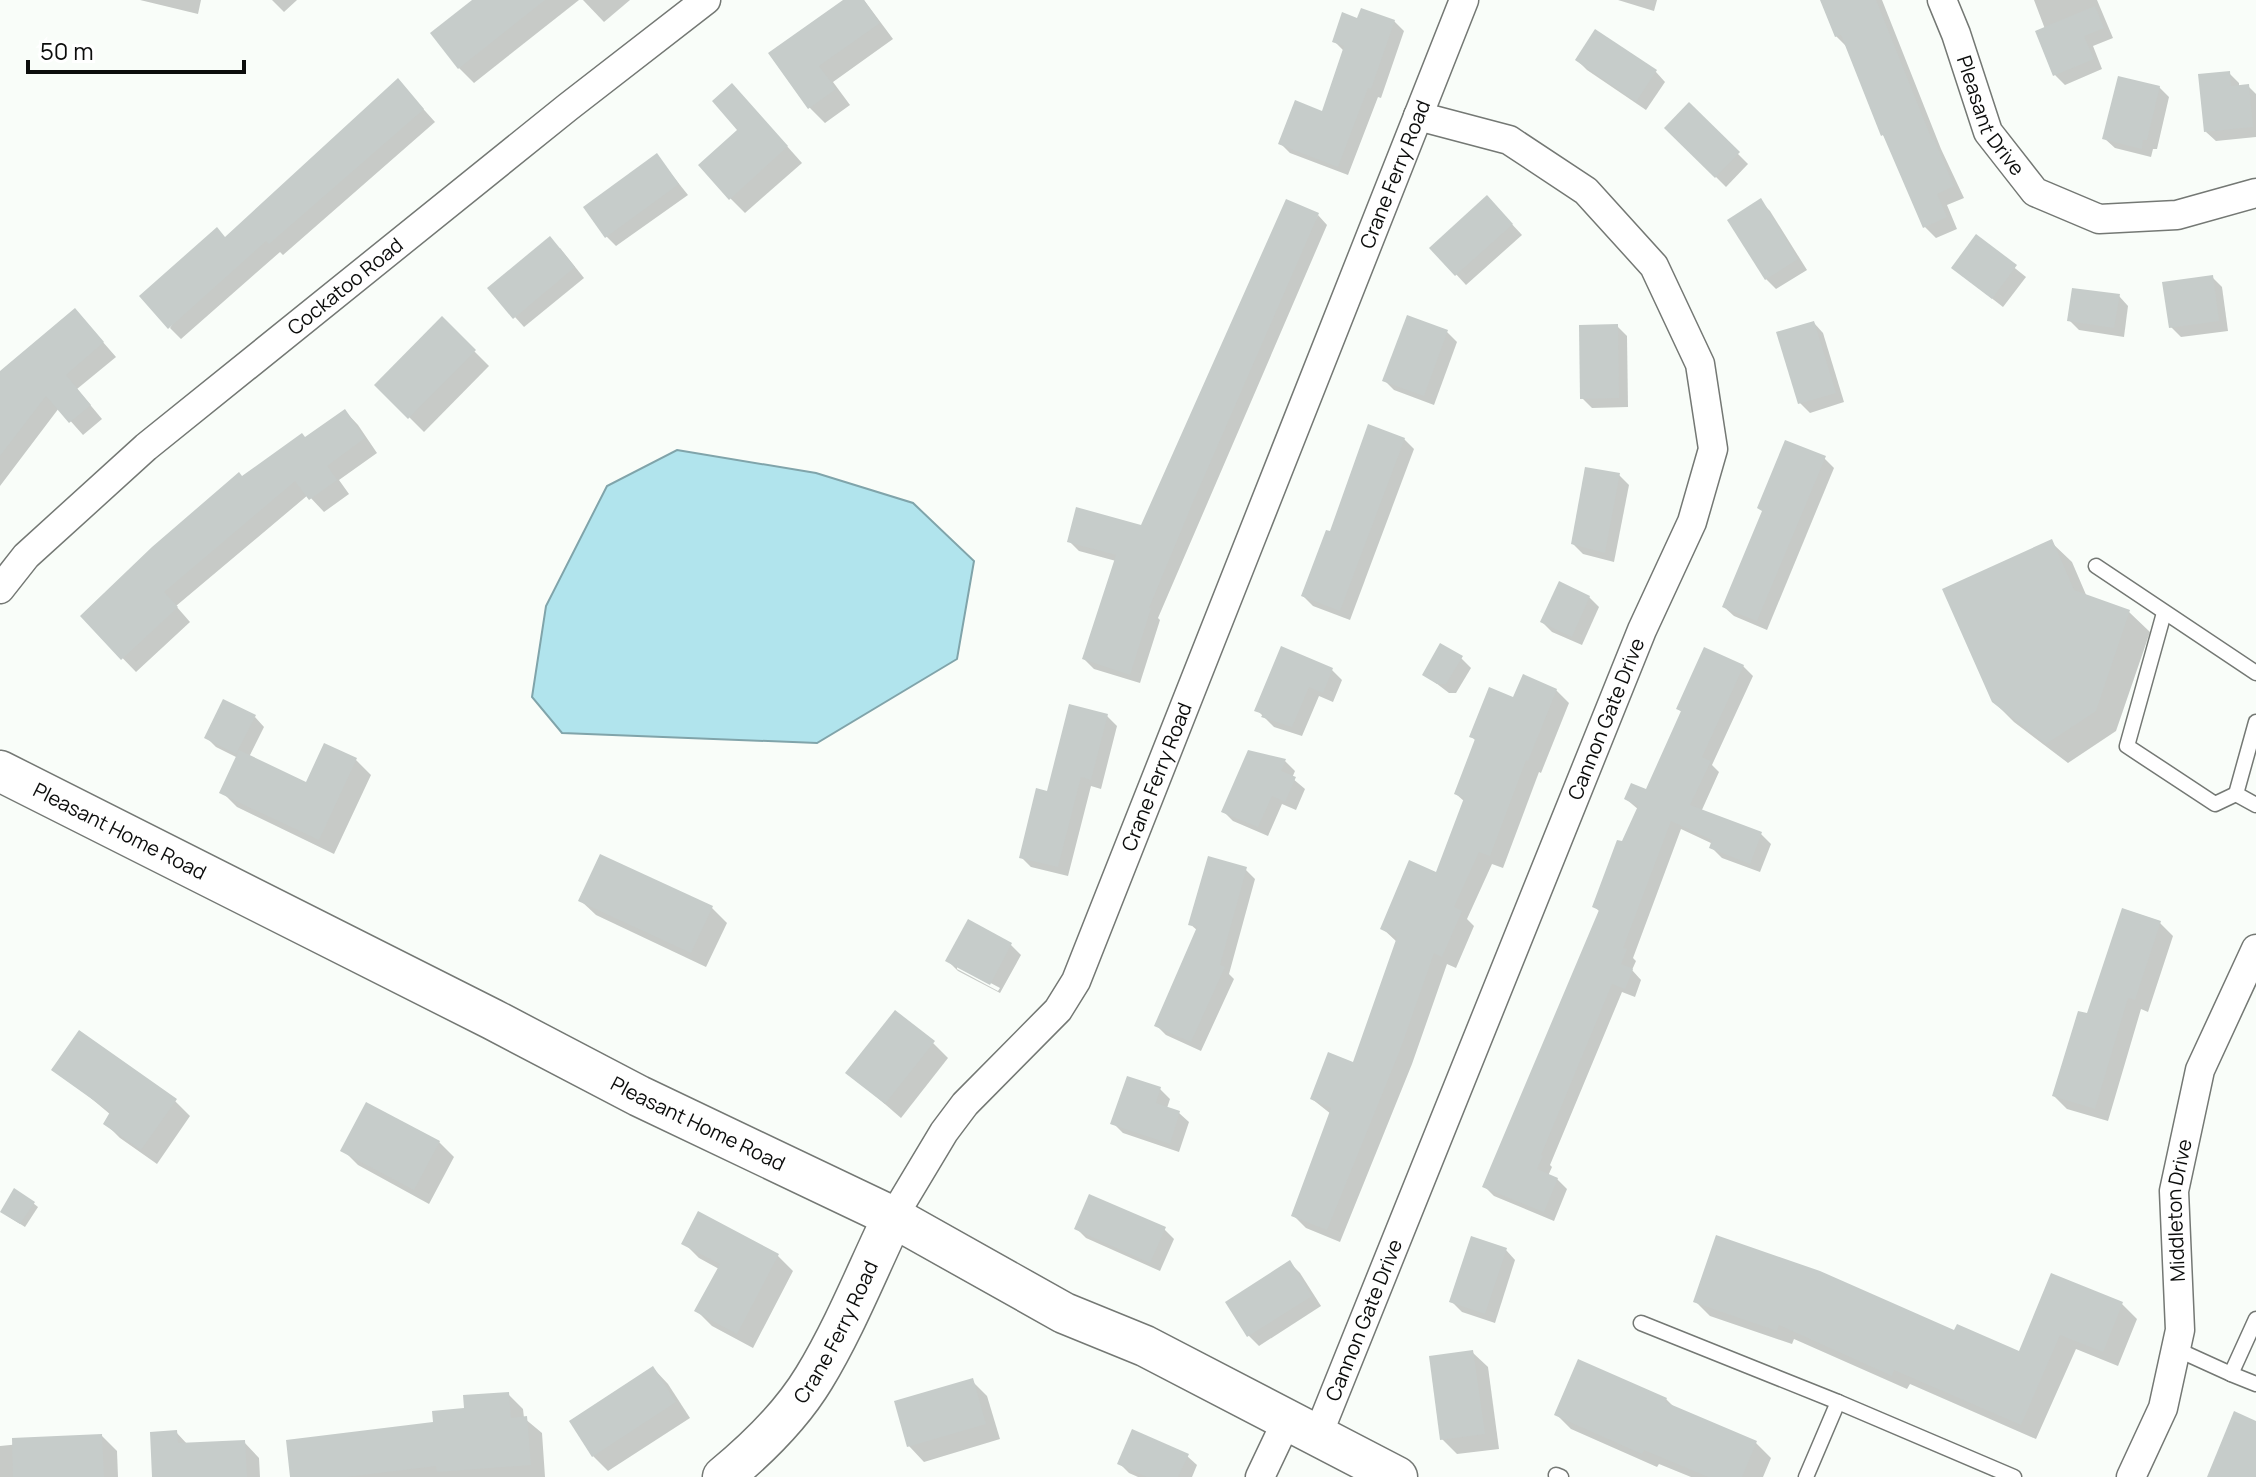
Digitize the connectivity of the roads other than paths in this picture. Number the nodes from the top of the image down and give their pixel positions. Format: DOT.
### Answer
graph roads {
  1 [pos="706,0"];
  2 [pos="1464,0"];
  3 [pos="1942,0"];
  4 [pos="1418,116"];
  5 [pos="2256,193"];
  6 [pos="2096,566"];
  7 [pos="0,589"];
  8 [pos="2164,613"];
  9 [pos="2256,673"];
  10 [pos="2256,722"];
  11 [pos="0,771"];
  12 [pos="2236,794"];
  13 [pos="2256,805"];
  14 [pos="2256,949"];
  15 [pos="893,1217"];
  16 [pos="2256,1319"];
  17 [pos="1641,1323"];
  18 [pos="2176,1349"];
  19 [pos="2231,1374"];
  20 [pos="2256,1384"];
  21 [pos="1838,1402"];
  22 [pos="1302,1429"];
  23 [pos="723,1477"];
  24 [pos="1260,1477"];
  25 [pos="1397,1477"];
  26 [pos="1806,1477"];
  27 [pos="2014,1477"];
  28 [pos="2131,1477"];
  1 -- 7 [label="street, Cockatoo Road"];
  2 -- 4 [label="street, Crane Ferry Road"];
  3 -- 5 [label="street, Pleasant Drive"];
  4 -- 15 [label="street, Crane Ferry Road"];
  4 -- 22 [label="street, Cannon Gate Drive"];
  6 -- 8 [label="lane"];
  8 -- 9 [label="lane"];
  8 -- 12 [label="lane"];
  10 -- 12 [label="lane"];
  11 -- 15 [label="main road, Pleasant Home Road"];
  12 -- 13 [label="lane"];
  14 -- 18 [label="street, Middleton Drive"];
  15 -- 22 [label="main road, Pleasant Home Road"];
  15 -- 23 [label="main road, Crane Ferry Road"];
  16 -- 19 [label="lane"];
  17 -- 21 [label="lane"];
  18 -- 19 [label="lane"];
  18 -- 28 [label="street, Middleton Drive"];
  19 -- 20 [label="lane"];
  21 -- 26 [label="lane"];
  21 -- 27 [label="lane"];
  22 -- 24 [label="street, Cannon Gate Drive"];
  22 -- 25 [label="main road, Pleasant Home Road"];
}
